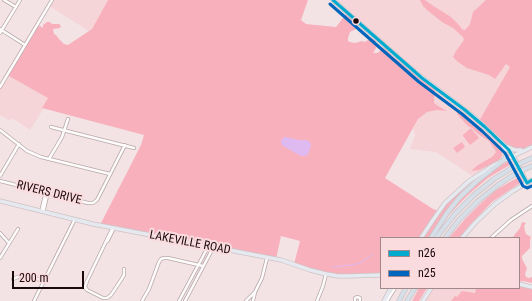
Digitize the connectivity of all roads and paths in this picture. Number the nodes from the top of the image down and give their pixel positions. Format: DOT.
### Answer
graph roads {
  1 [pos="4,0"];
  2 [pos="20,0"];
  3 [pos="52,0"];
  4 [pos="333,0"];
  5 [pos="16,7"];
  6 [pos="1,31"];
  7 [pos="25,45"];
  8 [pos="0,86"];
  9 [pos="68,119"];
  10 [pos="51,127"];
  11 [pos="0,130"];
  12 [pos="65,130"];
  13 [pos="502,143"];
  14 [pos="19,144"];
  15 [pos="125,145"];
  16 [pos="532,147"];
  17 [pos="134,148"];
  18 [pos="526,150"];
  19 [pos="513,156"];
  20 [pos="532,158"];
  21 [pos="49,159"];
  22 [pos="505,159"];
  23 [pos="532,166"];
  24 [pos="110,174"];
  25 [pos="0,176"];
  26 [pos="532,180"];
  27 [pos="0,181"];
  28 [pos="527,183"];
  29 [pos="46,193"];
  30 [pos="0,201"];
  31 [pos="532,206"];
  32 [pos="42,211"];
  33 [pos="75,220"];
  34 [pos="114,228"];
  35 [pos="18,229"];
  36 [pos="0,233"];
  37 [pos="422,237"];
  38 [pos="432,237"];
  39 [pos="437,237"];
  40 [pos="446,237"];
  41 [pos="463,237"];
  42 [pos="492,237"];
  43 [pos="9,243"];
  44 [pos="208,246"];
  45 [pos="213,248"];
  46 [pos="0,258"];
  47 [pos="267,258"];
  48 [pos="198,265"];
  49 [pos="203,266"];
  50 [pos="124,269"];
  51 [pos="326,274"];
  52 [pos="380,276"];
  53 [pos="13,279"];
  54 [pos="44,281"];
  55 [pos="520,284"];
  56 [pos="532,287"];
  57 [pos="391,289"];
  58 [pos="394,289"];
  59 [pos="405,289"];
  60 [pos="413,289"];
  61 [pos="430,289"];
  62 [pos="255,292"];
  63 [pos="34,301"];
  64 [pos="142,301"];
  65 [pos="179,301"];
  66 [pos="185,301"];
  67 [pos="246,301"];
  68 [pos="253,301"];
  69 [pos="318,301"];
  70 [pos="355,301"];
  71 [pos="360,301"];
  72 [pos="384,301"];
  73 [pos="387,301"];
  74 [pos="399,301"];
  75 [pos="407,301"];
  76 [pos="423,301"];
  1 -- 5 [label="street"];
  2 -- 5 [label="street"];
  3 -- 7 [label="street"];
  4 -- 13 [label="main road"];
  5 -- 6 [label="street"];
  6 -- 7 [label="street"];
  7 -- 8 [label="street"];
  9 -- 12 [label="street"];
  10 -- 12 [label="street"];
  11 -- 14 [label="street"];
  12 -- 15 [label="street"];
  12 -- 21 [label="street"];
  13 -- 18 [label="main road"];
  13 -- 19 [label="main road"];
  13 -- 22 [label="main road"];
  14 -- 21 [label="street"];
  14 -- 25 [label="street"];
  15 -- 17 [label="street"];
  15 -- 24 [label="street"];
  16 -- 18 [label="main road"];
  18 -- 19 [label="main road"];
  19 -- 22 [label="main road"];
  19 -- 28 [label="main road"];
  20 -- 39 [label="highway, bridge"];
  21 -- 24 [label="street"];
  22 -- 37 [label="main road"];
  22 -- 38 [label="highway"];
  23 -- 40 [label="highway, bridge"];
  24 -- 29 [label="street, RIVERS DRIVE"];
  26 -- 28 [label="main road"];
  27 -- 29 [label="street, RIVERS DRIVE"];
  28 -- 41 [label="main road"];
  29 -- 32 [label="street"];
  30 -- 32 [label="main road, LAKEVILLE ROAD"];
  31 -- 42 [label="street"];
  32 -- 33 [label="main road, LAKEVILLE ROAD"];
  33 -- 34 [label="main road, LAKEVILLE ROAD"];
  33 -- 54 [label="street"];
  34 -- 44 [label="main road, LAKEVILLE ROAD"];
  34 -- 50 [label="street"];
  35 -- 43 [label="street"];
  36 -- 43 [label="street"];
  43 -- 46 [label="street"];
  44 -- 45 [label="main road, LAKEVILLE ROAD"];
  44 -- 48 [label="street"];
  45 -- 47 [label="main road, LAKEVILLE ROAD"];
  45 -- 49 [label="street"];
  47 -- 51 [label="main road, LAKEVILLE ROAD"];
  47 -- 62 [label="street"];
  48 -- 49 [label="street"];
  48 -- 64 [label="street"];
  48 -- 65 [label="street"];
  49 -- 66 [label="street"];
  51 -- 52 [label="main road, LAKEVILLE ROAD"];
  51 -- 69 [label="street"];
  53 -- 54 [label="street"];
  54 -- 63 [label="street"];
  55 -- 56 [label="main road"];
  57 -- 72 [label="main road"];
  58 -- 73 [label="street"];
  59 -- 74 [label="highway"];
  60 -- 75 [label="highway"];
  61 -- 76 [label="main road"];
  62 -- 67 [label="street"];
  62 -- 68 [label="street"];
  70 -- 71 [label="street"];
}
